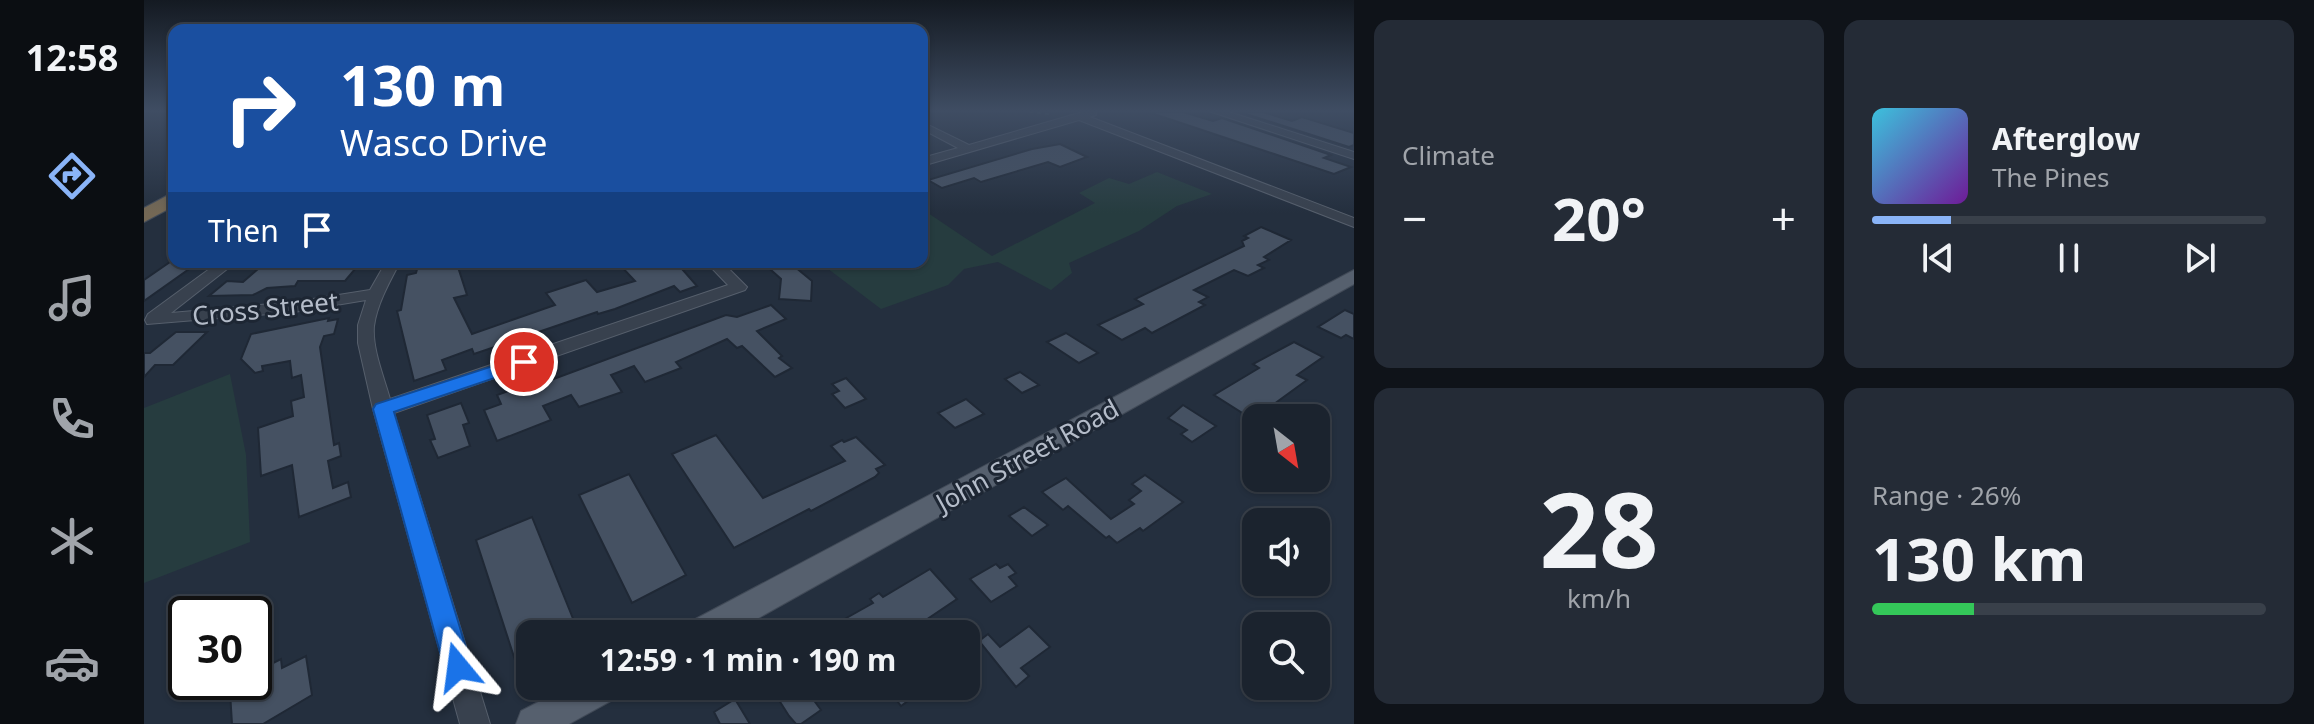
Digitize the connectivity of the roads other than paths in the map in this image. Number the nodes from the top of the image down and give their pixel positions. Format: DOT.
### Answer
graph roads {
  1 [pos="961,145"];
  2 [pos="984,145"];
  3 [pos="1153,145"];
  4 [pos="1319,145"];
  5 [pos="969,149"];
  6 [pos="1354,156"];
  7 [pos="928,160"];
  8 [pos="168,191"];
  9 [pos="168,202"];
  10 [pos="144,205"];
  11 [pos="144,216"];
  12 [pos="1354,223"];
  13 [pos="221,268"];
  14 [pos="390,268"];
  15 [pos="719,268"];
  16 [pos="1354,276"];
  17 [pos="376,294"];
  18 [pos="148,323"];
  19 [pos="383,409"];
  20 [pos="725,620"];
  21 [pos="578,700"];
  22 [pos="475,724"];
  23 [pos="534,724"];
  1 -- 5 [label="street"];
  2 -- 5 [label="street"];
  3 -- 12 [label="street"];
  4 -- 6 [label="street"];
  5 -- 7 [label="street"];
  8 -- 10 [label="highway"];
  9 -- 11 [label="highway"];
  13 -- 18 [label="street"];
  14 -- 17 [label="street"];
  15 -- 19 [label="street"];
  16 -- 20 [label="main road, John Street Road"];
  17 -- 18 [label="street, Cross Street"];
  17 -- 19 [label="street"];
  19 -- 22 [label="street"];
  21 -- 23 [label="main road"];
}
